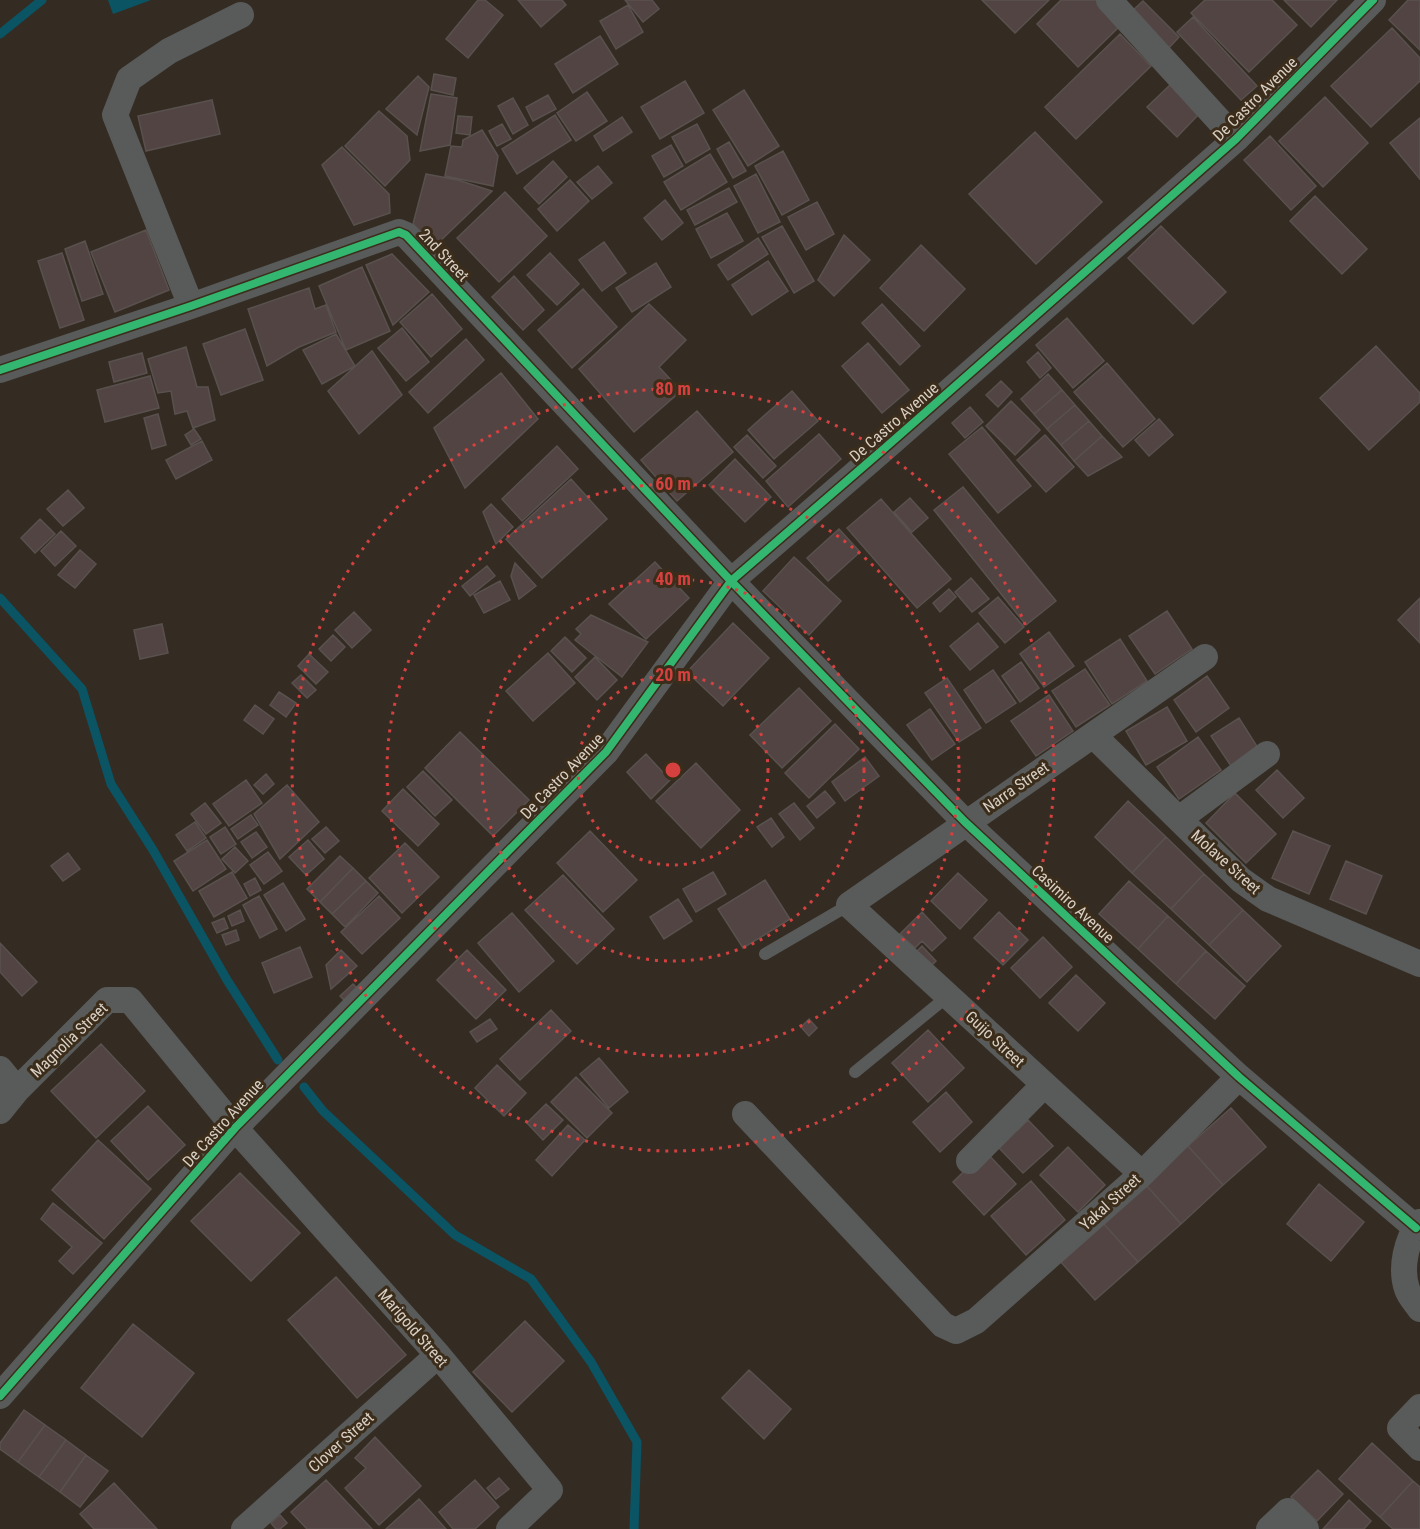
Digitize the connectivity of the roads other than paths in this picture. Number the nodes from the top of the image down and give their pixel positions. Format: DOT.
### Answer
graph roads {
  1 [pos="1109,0"];
  2 [pos="1372,0"];
  3 [pos="242,15"];
  4 [pos="1236,139"];
  5 [pos="191,306"];
  6 [pos="0,370"];
  7 [pos="731,581"];
  8 [pos="1205,657"];
  9 [pos="1093,735"];
  10 [pos="1267,754"];
  11 [pos="1179,819"];
  12 [pos="965,822"];
  13 [pos="849,905"];
  14 [pos="765,954"];
  15 [pos="1420,964"];
  16 [pos="948,996"];
  17 [pos="0,1069"];
  18 [pos="855,1072"];
  19 [pos="1239,1077"];
  20 [pos="1044,1085"];
  21 [pos="17,1090"];
  22 [pos="0,1111"];
  23 [pos="745,1114"];
  24 [pos="235,1128"];
  25 [pos="969,1161"];
  26 [pos="1142,1174"];
  27 [pos="1418,1225"];
  28 [pos="1420,1309"];
  29 [pos="438,1355"];
  30 [pos="0,1396"];
  31 [pos="1420,1407"];
  32 [pos="1420,1449"];
  33 [pos="244,1529"];
  34 [pos="509,1529"];
  35 [pos="1269,1529"];
  36 [pos="1306,1529"];
  1 -- 4 [label="street"];
  2 -- 4 [label="street, De Castro Avenue"];
  3 -- 5 [label="street"];
  4 -- 7 [label="street, De Castro Avenue"];
  5 -- 6 [label="street, 2nd Street"];
  5 -- 7 [label="street, 2nd Street"];
  7 -- 12 [label="street, Casimiro Avenue"];
  7 -- 24 [label="street, De Castro Avenue"];
  8 -- 9 [label="street, Narra Street"];
  9 -- 11 [label="street, Molave Street"];
  9 -- 12 [label="street, Narra Street"];
  10 -- 11 [label="street"];
  11 -- 15 [label="street, Molave Street"];
  12 -- 13 [label="street, Narra Street"];
  12 -- 19 [label="street, Casimiro Avenue"];
  13 -- 14 [label="lane, Narra Street"];
  13 -- 16 [label="street, Guijo Street"];
  16 -- 18 [label="lane"];
  16 -- 20 [label="street, Guijo Street"];
  17 -- 21 [label="street"];
  19 -- 26 [label="street, Yakal Street"];
  19 -- 27 [label="street, Casimiro Avenue"];
  20 -- 25 [label="street"];
  20 -- 26 [label="street, Guijo Street"];
  21 -- 22 [label="street, Magnolia Street"];
  21 -- 24 [label="street, Magnolia Street"];
  23 -- 26 [label="street, Yakal Street"];
  24 -- 29 [label="street, Marigold Street"];
  24 -- 30 [label="street, De Castro Avenue"];
  27 -- 28 [label="street, Casimiro Avenue"];
  29 -- 33 [label="street, Clover Street"];
  29 -- 34 [label="street, Marigold Street"];
  31 -- 32 [label="street"];
  35 -- 36 [label="street"];
}
